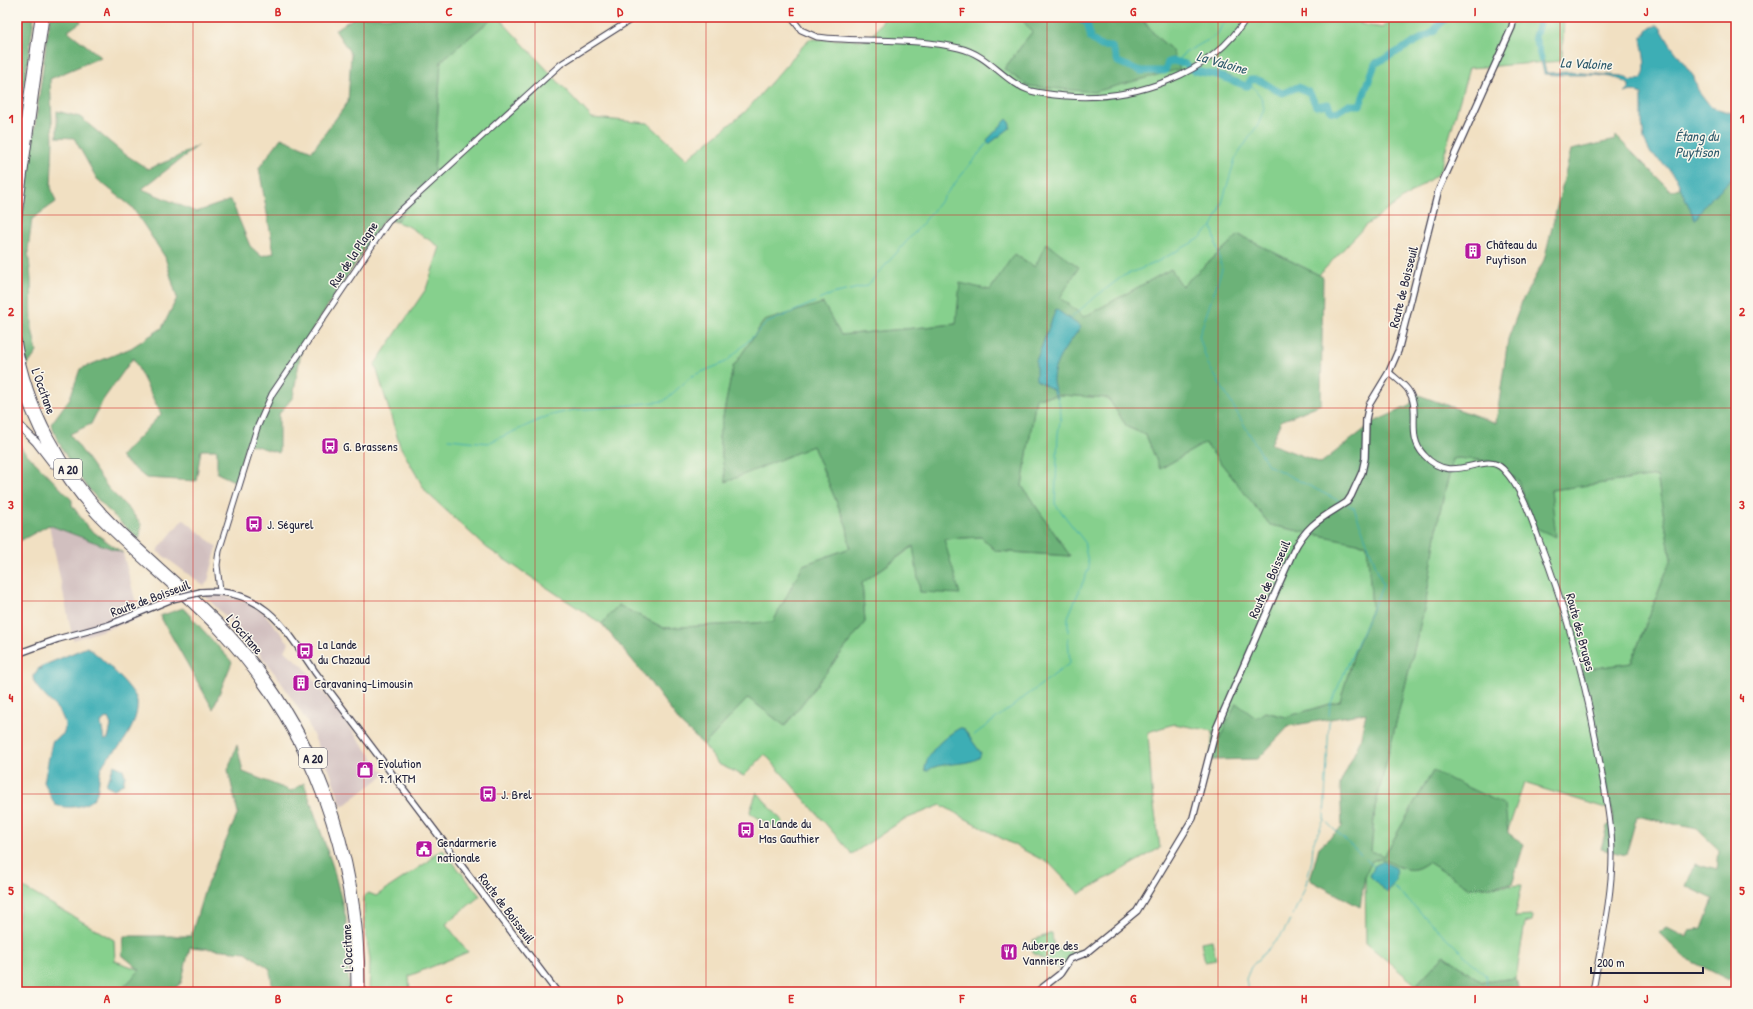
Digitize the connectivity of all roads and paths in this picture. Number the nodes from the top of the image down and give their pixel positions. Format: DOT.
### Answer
graph roads {
  1 [pos="39,17"];
  2 [pos="45,17"];
  3 [pos="635,17"];
  4 [pos="791,17"];
  5 [pos="1247,17"];
  6 [pos="1514,17"];
  7 [pos="17,174"];
  8 [pos="17,222"];
  9 [pos="17,340"];
  10 [pos="17,372"];
  11 [pos="1389,372"];
  12 [pos="17,423"];
  13 [pos="72,485"];
  14 [pos="220,591"];
  15 [pos="17,654"];
  16 [pos="355,992"];
  17 [pos="361,992"];
  18 [pos="557,992"];
  19 [pos="1037,992"];
  20 [pos="1593,992"];
  1 -- 7 [label="highway"];
  2 -- 8 [label="highway"];
  3 -- 14 [label="street, Rue de la Plagne"];
  4 -- 5 [label="street"];
  6 -- 11 [label="main road, Route de Boisseuil"];
  9 -- 17 [label="highway, L'Occitane / A 20"];
  10 -- 13 [label="highway, L'Occitane / A 20"];
  11 -- 19 [label="main road, Route de Boisseuil"];
  11 -- 20 [label="street, Route des Bruges"];
  12 -- 13 [label="highway"];
  13 -- 16 [label="highway, L'Occitane / A 20"];
  14 -- 15 [label="main road, Route de Boisseuil, bridge"];
  14 -- 18 [label="main road, Route de Boisseuil"];
}
